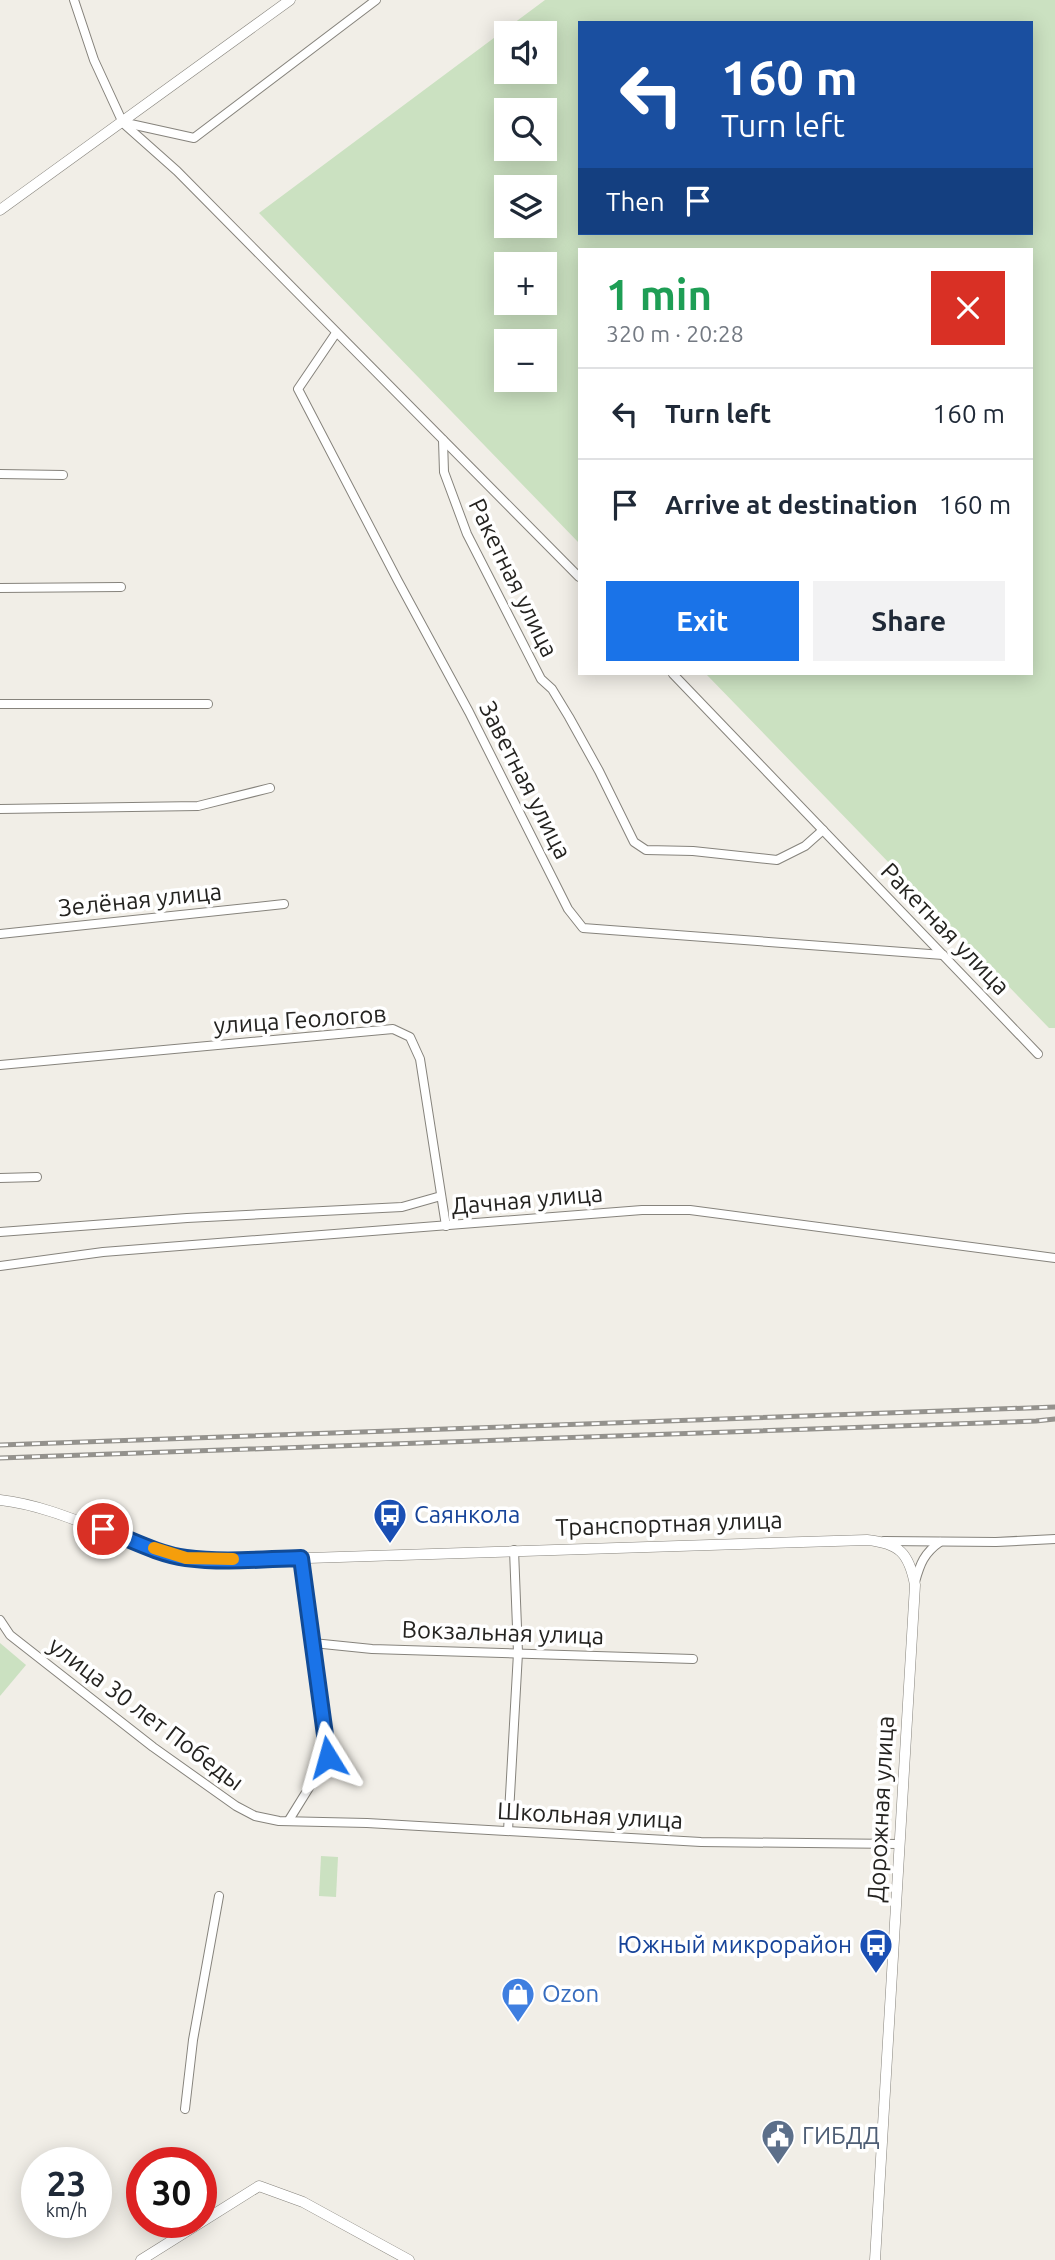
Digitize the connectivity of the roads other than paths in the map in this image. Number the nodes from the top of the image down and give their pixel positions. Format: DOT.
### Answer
graph roads {
  1 [pos="74,0"];
  2 [pos="290,0"];
  3 [pos="376,0"];
  4 [pos="123,123"];
  5 [pos="0,210"];
  6 [pos="336,333"];
  7 [pos="443,440"];
  8 [pos="0,474"];
  9 [pos="63,475"];
  10 [pos="578,576"];
  11 [pos="121,587"];
  12 [pos="0,588"];
  13 [pos="674,675"];
  14 [pos="0,704"];
  15 [pos="208,704"];
  16 [pos="270,788"];
  17 [pos="0,809"];
  18 [pos="823,830"];
  19 [pos="284,904"];
  20 [pos="0,934"];
  21 [pos="943,955"];
  22 [pos="1038,1054"];
  23 [pos="0,1065"];
  24 [pos="37,1177"];
  25 [pos="0,1178"];
  26 [pos="442,1196"];
  27 [pos="446,1226"];
  28 [pos="0,1232"];
  29 [pos="1055,1258"];
  30 [pos="0,1266"];
  31 [pos="0,1500"];
  32 [pos="1055,1539"];
  33 [pos="884,1541"];
  34 [pos="940,1542"];
  35 [pos="514,1550"];
  36 [pos="301,1558"];
  37 [pos="915,1585"];
  38 [pos="0,1620"];
  39 [pos="313,1643"];
  40 [pos="518,1653"];
  41 [pos="693,1659"];
  42 [pos="289,1820"];
  43 [pos="279,1821"];
  44 [pos="508,1831"];
  45 [pos="900,1844"];
  46 [pos="219,1896"];
  47 [pos="185,2109"];
  48 [pos="141,2260"];
  49 [pos="408,2260"];
  50 [pos="876,2260"];
  1 -- 4 [label="street"];
  2 -- 4 [label="street"];
  3 -- 4 [label="street"];
  4 -- 5 [label="street"];
  4 -- 6 [label="street, Ракетная улица"];
  6 -- 7 [label="street, Ракетная улица"];
  6 -- 21 [label="street, Заветная улица"];
  7 -- 10 [label="street, Ракетная улица"];
  7 -- 18 [label="street, Ракетная улица"];
  8 -- 9 [label="street"];
  11 -- 12 [label="street"];
  13 -- 18 [label="street, Ракетная улица"];
  14 -- 15 [label="street"];
  16 -- 17 [label="street"];
  18 -- 21 [label="street, Ракетная улица"];
  19 -- 20 [label="street, Зелёная улица"];
  21 -- 22 [label="street, Ракетная улица"];
  23 -- 26 [label="street, улица Геологов"];
  24 -- 25 [label="street"];
  26 -- 27 [label="street, улица Геологов"];
  26 -- 28 [label="street"];
  27 -- 29 [label="street, Дачная улица"];
  27 -- 30 [label="street, Дачная улица"];
  31 -- 36 [label="street, Транспортная улица"];
  32 -- 34 [label="street, Транспортная улица"];
  33 -- 34 [label="street, Транспортная улица"];
  33 -- 35 [label="street, Транспортная улица"];
  33 -- 37 [label="street, Дорожная улица"];
  34 -- 37 [label="street"];
  35 -- 36 [label="street, Транспортная улица"];
  35 -- 40 [label="street"];
  36 -- 39 [label="street"];
  37 -- 45 [label="street, Дорожная улица"];
  38 -- 43 [label="street, улица 30 лет Победы"];
  39 -- 40 [label="street, Вокзальная улица"];
  39 -- 42 [label="street"];
  40 -- 41 [label="street, Вокзальная улица"];
  40 -- 44 [label="street"];
  42 -- 43 [label="street, Школьная улица"];
  42 -- 44 [label="street, Школьная улица"];
  44 -- 45 [label="street, Школьная улица"];
  45 -- 50 [label="street, Дорожная улица"];
  46 -- 47 [label="street"];
  48 -- 49 [label="street"];
}
